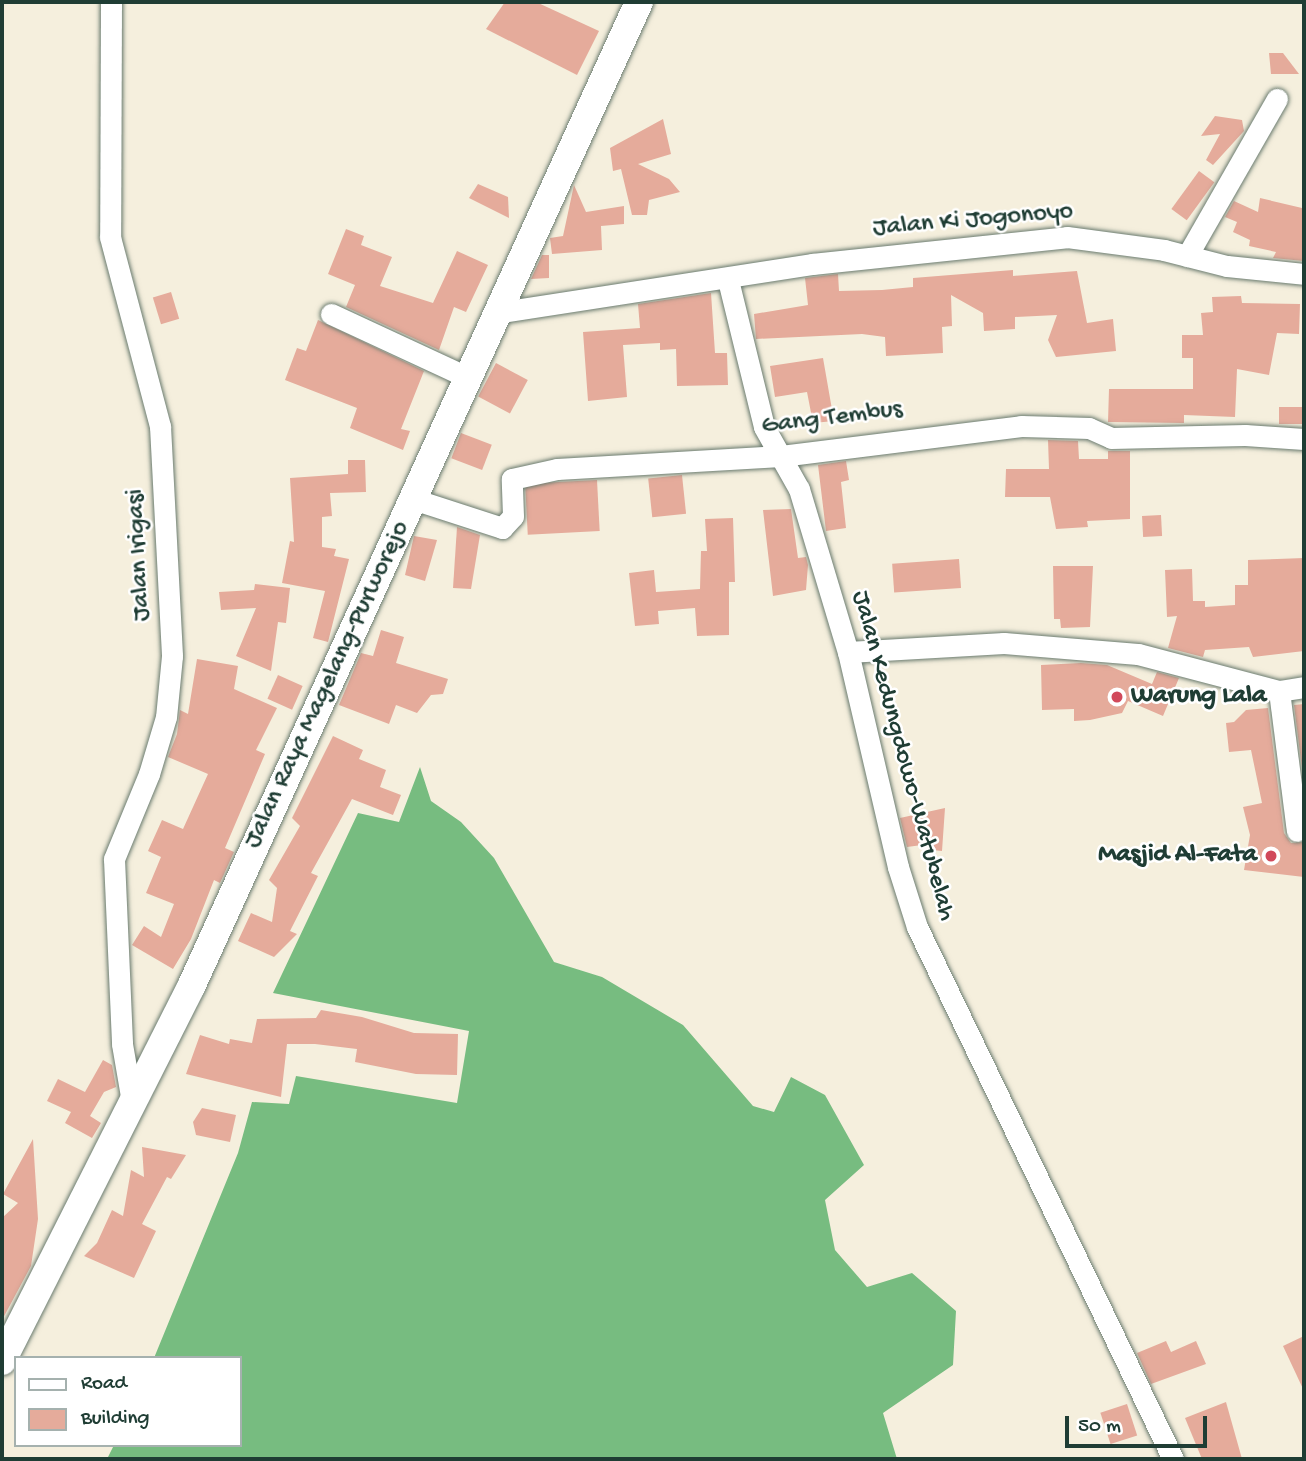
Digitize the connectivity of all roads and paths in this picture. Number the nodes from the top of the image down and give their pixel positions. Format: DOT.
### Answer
graph roads {
  1 [pos="111,2"];
  2 [pos="639,2"];
  3 [pos="1277,99"];
  4 [pos="1188,256"];
  5 [pos="1304,274"];
  6 [pos="728,280"];
  7 [pos="495,313"];
  8 [pos="331,314"];
  9 [pos="467,377"];
  10 [pos="1304,439"];
  11 [pos="781,456"];
  12 [pos="413,499"];
  13 [pos="848,652"];
  14 [pos="1304,687"];
  15 [pos="1279,691"];
  16 [pos="1297,831"];
  17 [pos="132,1102"];
  18 [pos="2,1360"];
  19 [pos="1173,1459"];
  1 -- 17 [label="street, Jalan Irigasi"];
  2 -- 7 [label="main road, Jalan Raya Magelang-Purworejo"];
  3 -- 4 [label="street"];
  4 -- 5 [label="street, Jalan Ki Jogonoyo"];
  4 -- 6 [label="street, Jalan Ki Jogonoyo"];
  6 -- 7 [label="street, Jalan Ki Jogonoyo"];
  6 -- 11 [label="street, Jalan Kedungdowo-Watubelah"];
  7 -- 9 [label="main road, Jalan Raya Magelang-Purworejo"];
  8 -- 9 [label="street"];
  9 -- 12 [label="main road, Jalan Raya Magelang-Purworejo"];
  10 -- 11 [label="street, Gang Tembus"];
  11 -- 12 [label="street, Gang Tembus"];
  11 -- 13 [label="street, Jalan Kedungdowo-Watubelah"];
  12 -- 17 [label="main road, Jalan Raya Magelang-Purworejo"];
  13 -- 15 [label="street"];
  13 -- 19 [label="street, Jalan Kedungdowo-Watubelah"];
  14 -- 15 [label="street"];
  15 -- 16 [label="street"];
  17 -- 18 [label="main road, Jalan Raya Magelang-Purworejo"];
}
